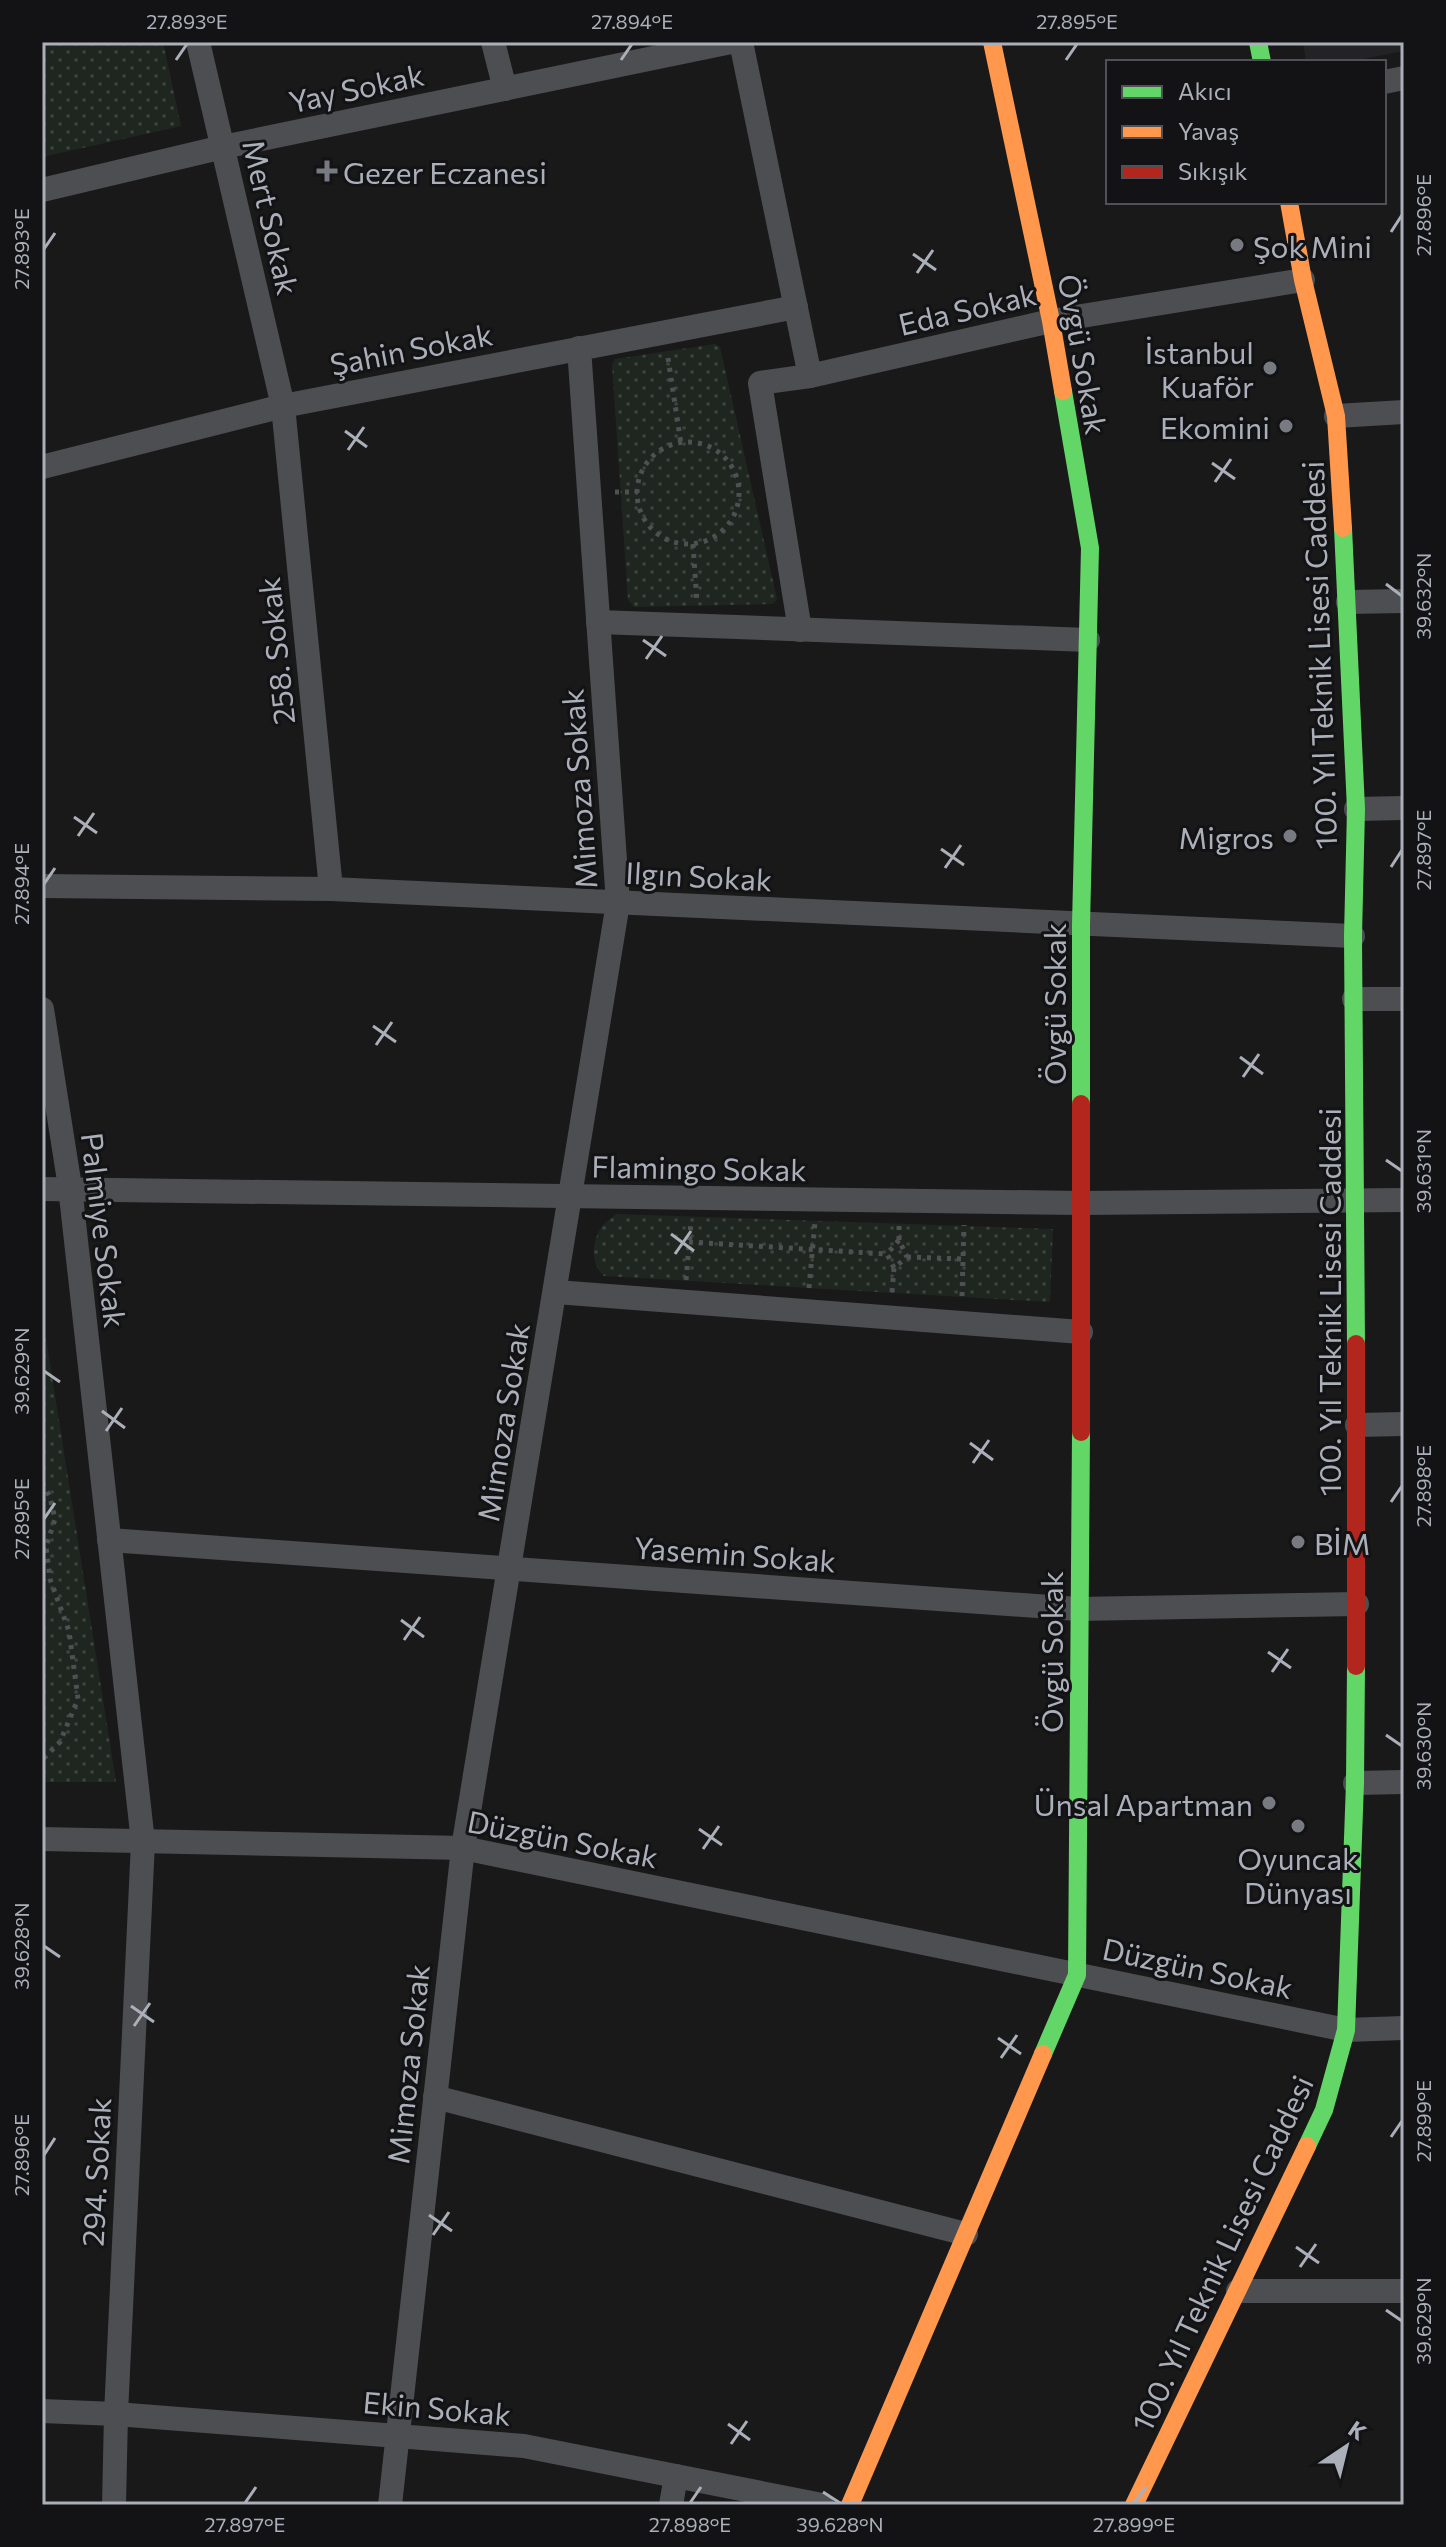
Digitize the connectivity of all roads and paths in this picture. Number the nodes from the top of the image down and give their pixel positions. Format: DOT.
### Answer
graph roads {
  1 [pos="198,42"];
  2 [pos="493,42"];
  3 [pos="731,42"];
  4 [pos="741,42"];
  5 [pos="992,42"];
  6 [pos="505,89"];
  7 [pos="223,147"];
  8 [pos="42,190"];
  9 [pos="1289,204"];
  10 [pos="1303,280"];
  11 [pos="796,307"];
  12 [pos="1051,321"];
  13 [pos="657,333"];
  14 [pos="579,348"];
  15 [pos="810,376"];
  16 [pos="283,406"];
  17 [pos="1404,412"];
  18 [pos="1336,416"];
  19 [pos="681,444"];
  20 [pos="42,467"];
  21 [pos="693,544"];
  22 [pos="1404,601"];
  23 [pos="1348,602"];
  24 [pos="598,622"];
  25 [pos="700,626"];
  26 [pos="800,630"];
  27 [pos="1088,640"];
  28 [pos="1404,808"];
  29 [pos="1356,809"];
  30 [pos="42,886"];
  31 [pos="331,889"];
  32 [pos="618,903"];
  33 [pos="1081,925"];
  34 [pos="1353,936"];
  35 [pos="1354,999"];
  36 [pos="1404,999"];
  37 [pos="42,1009"];
  38 [pos="70,1187"];
  39 [pos="42,1189"];
  40 [pos="571,1197"];
  41 [pos="1404,1200"];
  42 [pos="1356,1201"];
  43 [pos="964,1202"];
  44 [pos="1081,1203"];
  45 [pos="692,1217"];
  46 [pos="815,1221"];
  47 [pos="899,1224"];
  48 [pos="899,1240"];
  49 [pos="689,1242"];
  50 [pos="813,1250"];
  51 [pos="887,1254"];
  52 [pos="907,1257"];
  53 [pos="963,1259"];
  54 [pos="894,1268"];
  55 [pos="686,1280"];
  56 [pos="809,1288"];
  57 [pos="556,1292"];
  58 [pos="892,1292"];
  59 [pos="962,1296"];
  60 [pos="1081,1332"];
  61 [pos="1404,1424"];
  62 [pos="1357,1425"];
  63 [pos="42,1483"];
  64 [pos="109,1540"];
  65 [pos="510,1569"];
  66 [pos="1357,1604"];
  67 [pos="1078,1609"];
  68 [pos="42,1760"];
  69 [pos="1404,1782"];
  70 [pos="1355,1783"];
  71 [pos="42,1839"];
  72 [pos="143,1842"];
  73 [pos="463,1848"];
  74 [pos="1077,1975"];
  75 [pos="1404,2028"];
  76 [pos="1346,2030"];
  77 [pos="435,2097"];
  78 [pos="966,2234"];
  79 [pos="1238,2291"];
  80 [pos="1404,2291"];
  81 [pos="42,2411"];
  82 [pos="116,2414"];
  83 [pos="397,2436"];
  84 [pos="676,2476"];
  85 [pos="114,2505"];
  86 [pos="390,2505"];
  87 [pos="671,2505"];
  88 [pos="822,2505"];
  89 [pos="850,2505"];
  90 [pos="1134,2505"];
  1 -- 7 [label="street, Mert Sokak"];
  2 -- 6 [label="street"];
  3 -- 6 [label="street, Yay Sokak"];
  4 -- 11 [label="street"];
  5 -- 12 [label="street, Övgü Sokak"];
  6 -- 7 [label="street, Yay Sokak"];
  7 -- 8 [label="street, Yay Sokak"];
  7 -- 16 [label="street, Mert Sokak"];
  9 -- 10 [label="street, 100. Yıl Teknik Lisesi Caddesi"];
  10 -- 12 [label="street, Eda Sokak"];
  10 -- 18 [label="street, 100. Yıl Teknik Lisesi Caddesi"];
  11 -- 13 [label="street, Şahin Sokak"];
  11 -- 15 [label="street"];
  12 -- 15 [label="street, Eda Sokak"];
  12 -- 27 [label="street, Övgü Sokak"];
  13 -- 14 [label="street, Şahin Sokak"];
  13 -- 19 [label="path"];
  14 -- 16 [label="street, Şahin Sokak"];
  14 -- 24 [label="street, Mimoza Sokak"];
  15 -- 26 [label="street, Eda Sokak"];
  16 -- 20 [label="street, Şahin Sokak"];
  16 -- 31 [label="street, 258. Sokak"];
  17 -- 18 [label="street"];
  18 -- 23 [label="street, 100. Yıl Teknik Lisesi Caddesi"];
  19 -- 21 [label="path"];
  19 -- 21 [label="path"];
  21 -- 25 [label="path"];
  22 -- 23 [label="street"];
  23 -- 29 [label="street, 100. Yıl Teknik Lisesi Caddesi"];
  24 -- 25 [label="street"];
  24 -- 32 [label="street, Mimoza Sokak"];
  25 -- 26 [label="street"];
  26 -- 27 [label="street"];
  27 -- 33 [label="street, Övgü Sokak"];
  28 -- 29 [label="street"];
  29 -- 34 [label="street, 100. Yıl Teknik Lisesi Caddesi"];
  30 -- 31 [label="street, Ilgın Sokak"];
  31 -- 32 [label="street, Ilgın Sokak"];
  32 -- 33 [label="street, Ilgın Sokak"];
  32 -- 40 [label="street, Mimoza Sokak"];
  33 -- 34 [label="street, Ilgın Sokak"];
  33 -- 44 [label="street, Övgü Sokak"];
  34 -- 35 [label="street, 100. Yıl Teknik Lisesi Caddesi"];
  35 -- 36 [label="street"];
  35 -- 42 [label="street, 100. Yıl Teknik Lisesi Caddesi"];
  37 -- 38 [label="street, Palmiye Sokak"];
  38 -- 39 [label="street, Flamingo Sokak"];
  38 -- 40 [label="street, Flamingo Sokak"];
  38 -- 64 [label="street, Palmiye Sokak"];
  40 -- 43 [label="street, Flamingo Sokak"];
  40 -- 57 [label="street, Mimoza Sokak"];
  41 -- 42 [label="street, Flamingo Sokak"];
  42 -- 44 [label="street, Flamingo Sokak"];
  42 -- 62 [label="street, 100. Yıl Teknik Lisesi Caddesi"];
  43 -- 44 [label="street, Flamingo Sokak"];
  43 -- 53 [label="path"];
  44 -- 60 [label="street, Övgü Sokak"];
  45 -- 49 [label="path"];
  46 -- 50 [label="path"];
  47 -- 48 [label="path"];
  48 -- 51 [label="path"];
  48 -- 52 [label="path"];
  49 -- 50 [label="path"];
  49 -- 55 [label="path"];
  50 -- 51 [label="path"];
  50 -- 56 [label="path"];
  51 -- 54 [label="path"];
  52 -- 53 [label="path"];
  52 -- 54 [label="path"];
  53 -- 59 [label="path"];
  54 -- 58 [label="path"];
  57 -- 60 [label="street"];
  57 -- 65 [label="street, Mimoza Sokak"];
  60 -- 67 [label="street, Övgü Sokak"];
  61 -- 62 [label="street"];
  62 -- 66 [label="street, 100. Yıl Teknik Lisesi Caddesi"];
  63 -- 68 [label="path"];
  64 -- 65 [label="street, Yasemin Sokak"];
  64 -- 72 [label="street, Palmiye Sokak"];
  65 -- 67 [label="street, Yasemin Sokak"];
  65 -- 73 [label="street, Mimoza Sokak"];
  66 -- 67 [label="street, Yasemin Sokak"];
  66 -- 70 [label="street, 100. Yıl Teknik Lisesi Caddesi"];
  67 -- 74 [label="street, Övgü Sokak"];
  69 -- 70 [label="street"];
  70 -- 76 [label="street, 100. Yıl Teknik Lisesi Caddesi"];
  71 -- 72 [label="street, Düzgün Sokak"];
  72 -- 73 [label="street, Düzgün Sokak"];
  72 -- 82 [label="street, 294. Sokak"];
  73 -- 74 [label="street, Düzgün Sokak"];
  73 -- 77 [label="street, Mimoza Sokak"];
  74 -- 76 [label="street, Düzgün Sokak"];
  74 -- 78 [label="street"];
  75 -- 76 [label="street, Düzgün Sokak"];
  76 -- 79 [label="street, 100. Yıl Teknik Lisesi Caddesi"];
  77 -- 78 [label="street"];
  77 -- 83 [label="street, Mimoza Sokak"];
  78 -- 89 [label="street"];
  79 -- 80 [label="street"];
  79 -- 90 [label="street, 100. Yıl Teknik Lisesi Caddesi"];
  81 -- 82 [label="street, Ekin Sokak"];
  82 -- 83 [label="street, Ekin Sokak"];
  82 -- 85 [label="street, 294. Sokak"];
  83 -- 84 [label="street, Ekin Sokak"];
  83 -- 86 [label="street, Mimoza Sokak"];
  84 -- 87 [label="street"];
  84 -- 88 [label="street, Ekin Sokak"];
}
